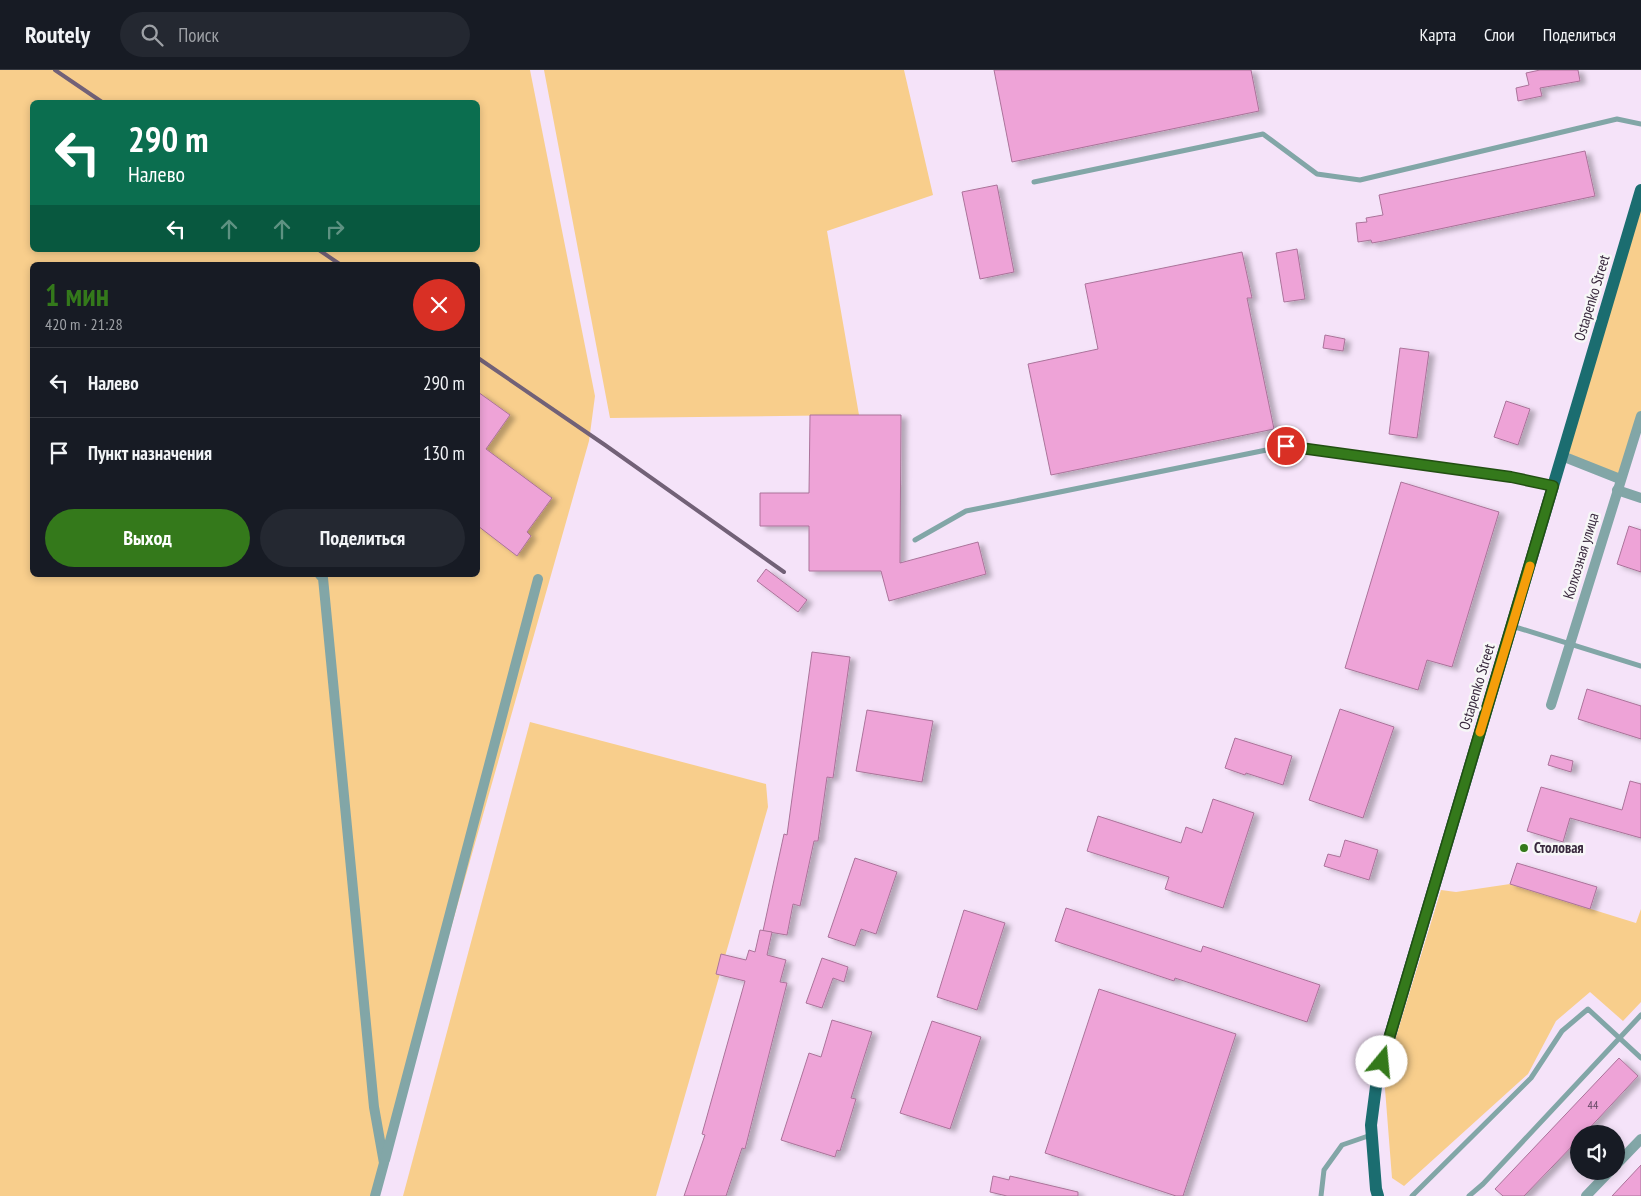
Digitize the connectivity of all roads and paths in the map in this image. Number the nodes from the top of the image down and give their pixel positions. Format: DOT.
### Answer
graph roads {
  1 [pos="1641,124"];
  2 [pos="1034,182"];
  3 [pos="1641,190"];
  4 [pos="1641,416"];
  5 [pos="1562,456"];
  6 [pos="1620,479"];
  7 [pos="1553,486"];
  8 [pos="1617,490"];
  9 [pos="1641,498"];
  10 [pos="915,540"];
  11 [pos="322,577"];
  12 [pos="538,579"];
  13 [pos="1512,626"];
  14 [pos="1570,644"];
  15 [pos="1641,666"];
  16 [pos="1551,705"];
  17 [pos="1641,1015"];
  18 [pos="1620,1038"];
  19 [pos="1641,1058"];
  20 [pos="1372,1134"];
  21 [pos="1641,1139"];
  22 [pos="1625,1156"];
  23 [pos="384,1163"];
  24 [pos="1601,1180"];
  25 [pos="375,1196"];
  26 [pos="1321,1196"];
  27 [pos="1378,1196"];
  28 [pos="1412,1196"];
  29 [pos="1470,1196"];
  30 [pos="1586,1196"];
  1 -- 2 [label="lane"];
  3 -- 5 [label="main road, Ostapenko Street"];
  4 -- 6 [label="street, Колхозная улица"];
  5 -- 6 [label="street"];
  5 -- 7 [label="main road, Ostapenko Street"];
  6 -- 8 [label="street, Колхозная улица"];
  7 -- 10 [label="lane"];
  7 -- 13 [label="main road, Ostapenko Street"];
  8 -- 9 [label="street"];
  8 -- 14 [label="street, Колхозная улица"];
  11 -- 23 [label="street"];
  12 -- 23 [label="street"];
  13 -- 14 [label="lane"];
  13 -- 20 [label="main road, Ostapenko Street"];
  14 -- 15 [label="lane"];
  14 -- 16 [label="street, Колхозная улица"];
  17 -- 18 [label="lane"];
  18 -- 19 [label="lane"];
  18 -- 28 [label="lane"];
  18 -- 29 [label="lane"];
  20 -- 26 [label="lane"];
  20 -- 27 [label="main road, Ostapenko Street"];
  21 -- 22 [label="street"];
  23 -- 25 [label="street"];
  24 -- 30 [label="street"];
}
